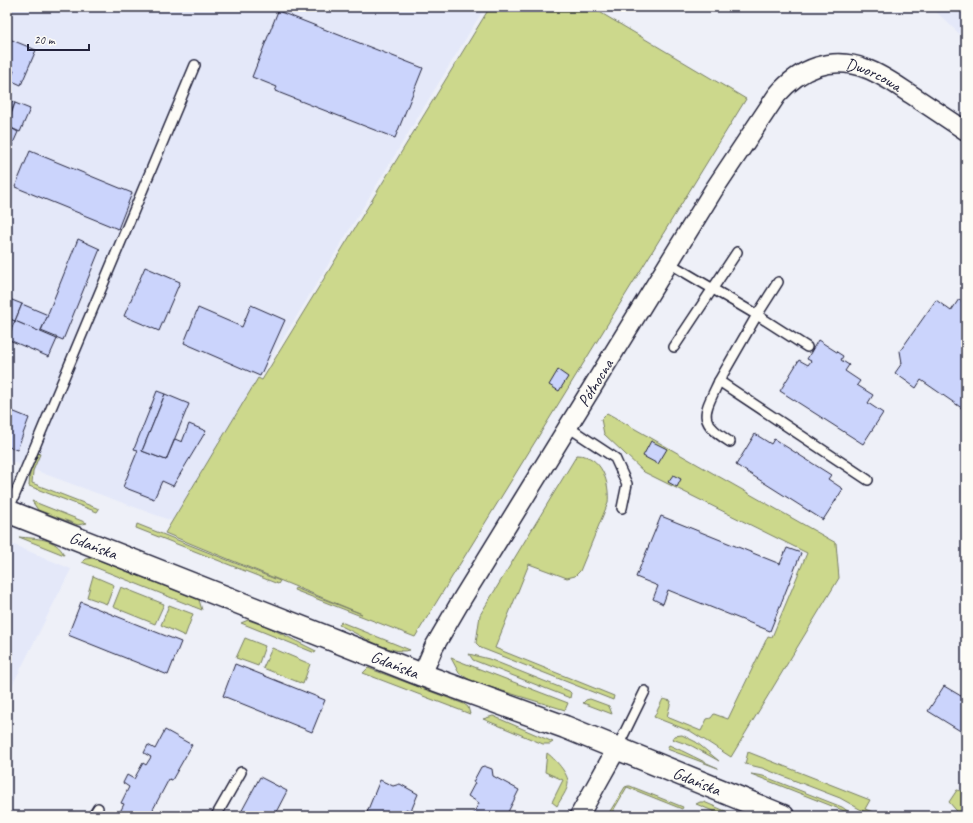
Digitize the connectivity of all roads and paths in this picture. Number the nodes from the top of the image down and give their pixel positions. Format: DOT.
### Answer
graph roads {
  1 [pos="195,65"];
  2 [pos="777,95"];
  3 [pos="966,131"];
  4 [pos="737,252"];
  5 [pos="669,264"];
  6 [pos="778,282"];
  7 [pos="712,289"];
  8 [pos="757,314"];
  9 [pos="674,347"];
  10 [pos="807,347"];
  11 [pos="719,381"];
  12 [pos="568,427"];
  13 [pos="730,442"];
  14 [pos="868,480"];
  15 [pos="622,508"];
  16 [pos="8,511"];
  17 [pos="422,675"];
  18 [pos="645,691"];
  19 [pos="617,748"];
  20 [pos="241,772"];
  21 [pos="216,816"];
  22 [pos="579,816"];
  23 [pos="783,816"];
  1 -- 16 [label="lane"];
  2 -- 3 [label="street, Dworcowa"];
  2 -- 5 [label="street, Północna"];
  4 -- 7 [label="lane"];
  5 -- 7 [label="lane"];
  5 -- 12 [label="street, Północna"];
  6 -- 8 [label="lane"];
  7 -- 8 [label="lane"];
  7 -- 9 [label="lane"];
  8 -- 10 [label="lane"];
  8 -- 11 [label="lane"];
  11 -- 13 [label="lane"];
  11 -- 14 [label="lane"];
  12 -- 15 [label="lane"];
  12 -- 17 [label="street, Północna"];
  16 -- 17 [label="street, Gdańska"];
  17 -- 19 [label="street, Gdańska"];
  18 -- 19 [label="lane"];
  19 -- 22 [label="street"];
  19 -- 23 [label="street, Gdańska"];
  20 -- 21 [label="lane"];
}
